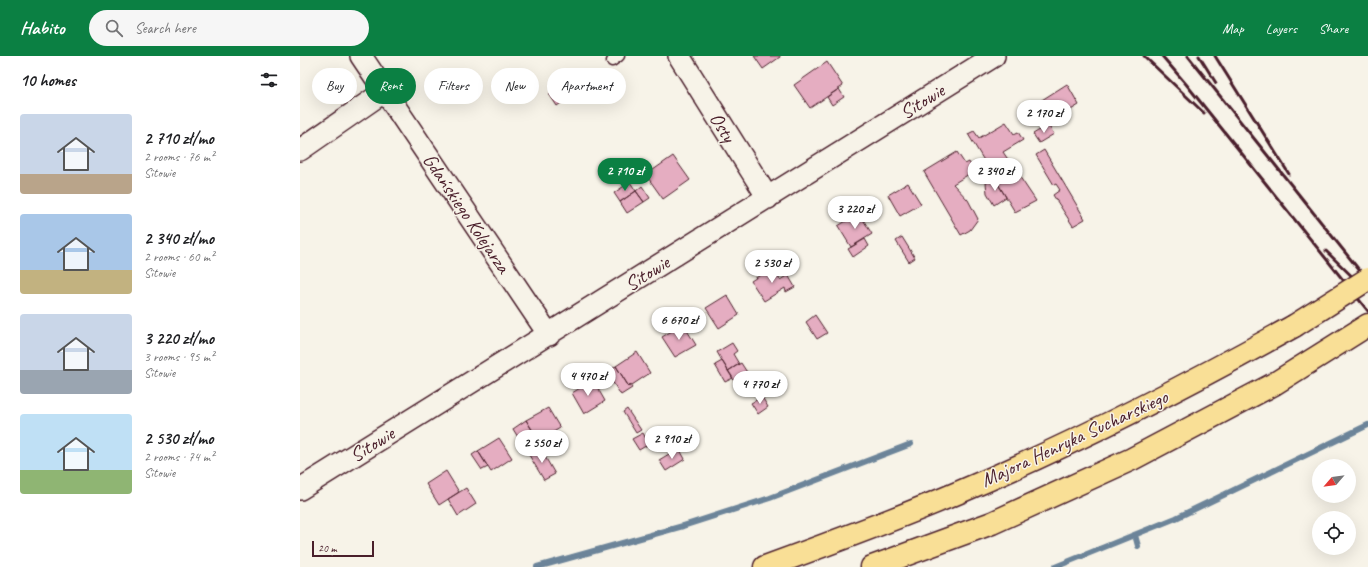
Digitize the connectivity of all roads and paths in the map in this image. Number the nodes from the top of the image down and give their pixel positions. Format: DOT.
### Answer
graph roads {
  1 [pos="361,56"];
  2 [pos="679,56"];
  3 [pos="994,56"];
  4 [pos="369,68"];
  5 [pos="365,104"];
  6 [pos="394,104"];
  7 [pos="300,150"];
  8 [pos="768,198"];
  9 [pos="1368,280"];
  10 [pos="1368,325"];
  11 [pos="549,335"];
  12 [pos="300,489"];
  13 [pos="765,567"];
  14 [pos="872,567"];
  1 -- 4 [label="street, Gdańskiego Kolejarza"];
  2 -- 8 [label="street, Osty"];
  3 -- 8 [label="street, Sitowie"];
  5 -- 7 [label="street"];
  6 -- 11 [label="street, Gdańskiego Kolejarza"];
  8 -- 11 [label="street, Sitowie"];
  9 -- 13 [label="highway, Majora Henryka Sucharskiego, bridge"];
  10 -- 14 [label="highway, Majora Henryka Sucharskiego"];
  11 -- 12 [label="street, Sitowie"];
}
